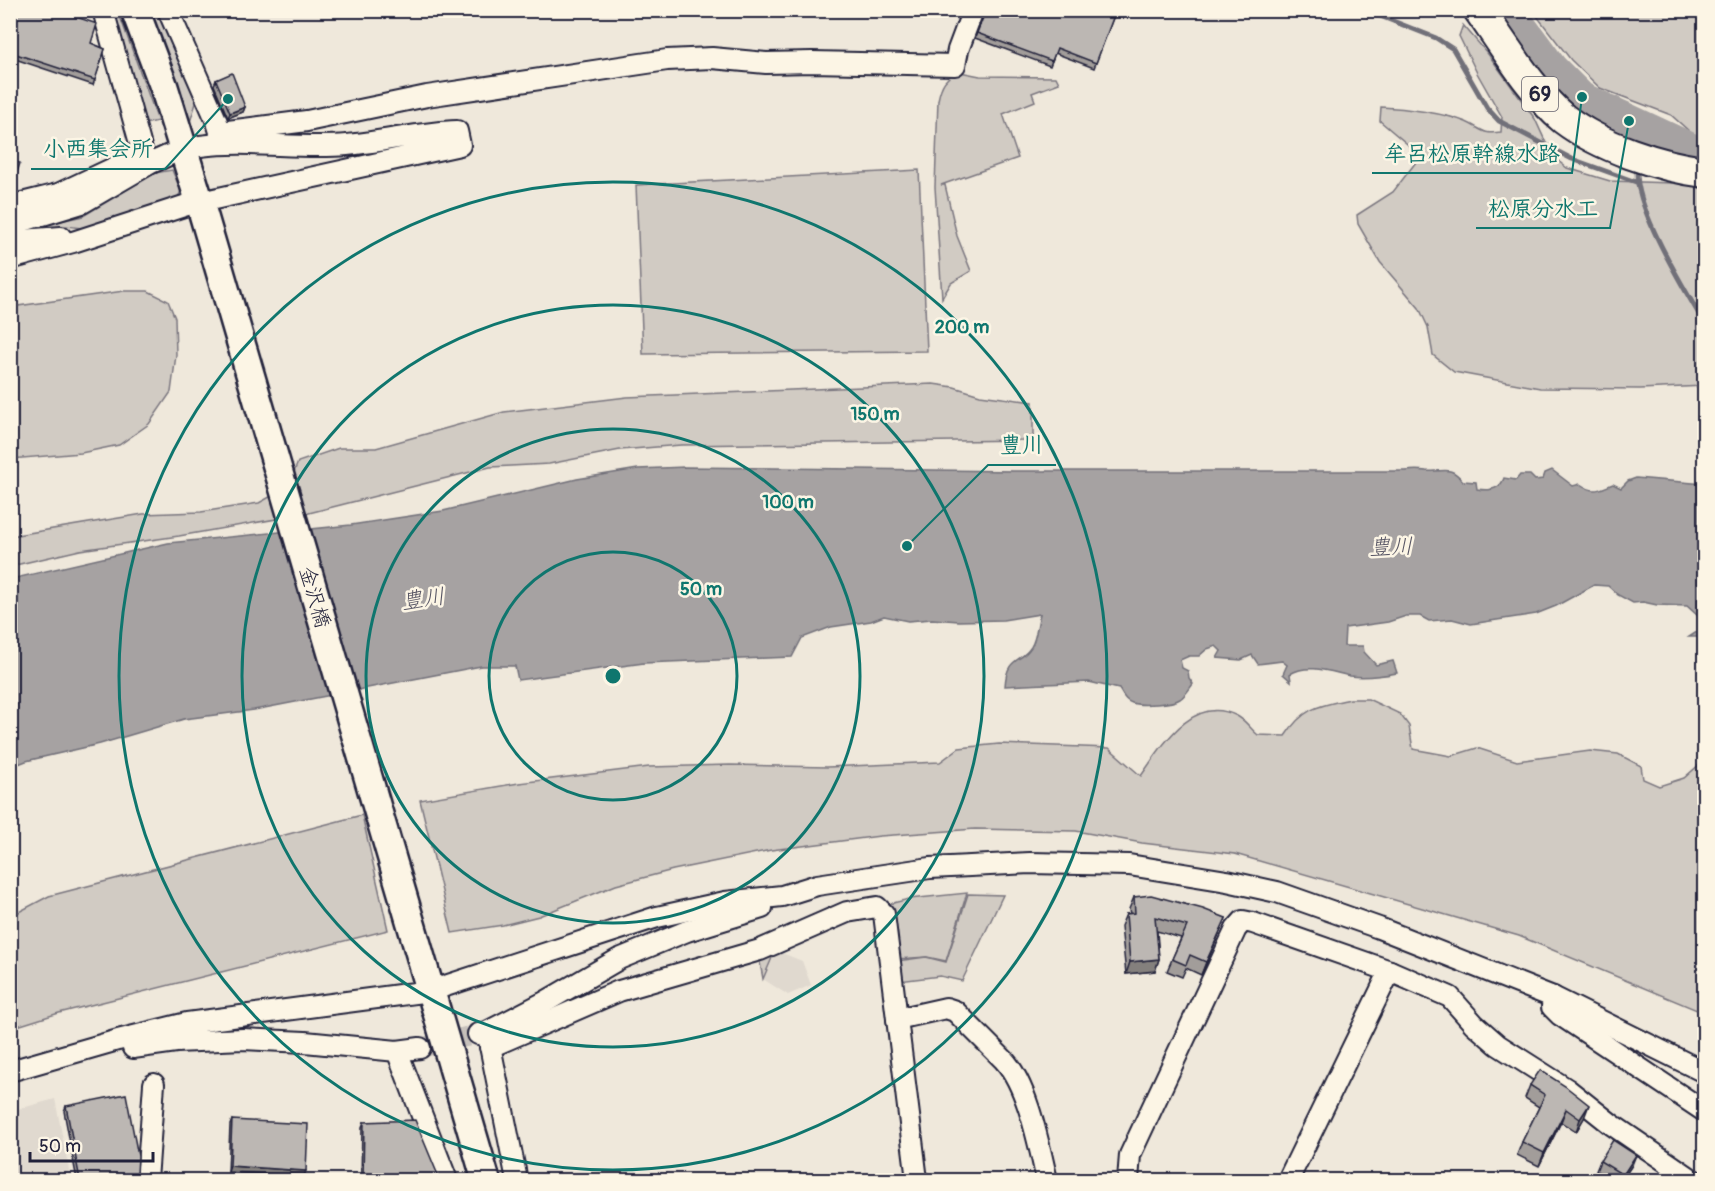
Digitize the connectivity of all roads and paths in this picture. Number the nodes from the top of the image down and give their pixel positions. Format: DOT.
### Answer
graph roads {
  1 [pos="103,10"];
  2 [pos="135,10"];
  3 [pos="168,10"];
  4 [pos="973,10"];
  5 [pos="1479,10"];
  6 [pos="213,140"];
  7 [pos="169,155"];
  8 [pos="146,159"];
  9 [pos="1704,172"];
  10 [pos="200,203"];
  11 [pos="10,206"];
  12 [pos="10,225"];
  13 [pos="10,241"];
  14 [pos="73,242"];
  15 [pos="10,260"];
  16 [pos="782,896"];
  17 [pos="1390,971"];
  18 [pos="430,991"];
  19 [pos="1553,997"];
  20 [pos="897,1019"];
  21 [pos="485,1038"];
  22 [pos="420,1048"];
  23 [pos="397,1051"];
  24 [pos="54,1058"];
  25 [pos="10,1071"];
  26 [pos="1704,1072"];
  27 [pos="154,1084"];
  28 [pos="1704,1111"];
  29 [pos="147,1180"];
  30 [pos="447,1180"];
  31 [pos="486,1180"];
  32 [pos="518,1180"];
  33 [pos="917,1180"];
  34 [pos="1047,1180"];
  35 [pos="1128,1180"];
  36 [pos="1288,1180"];
  37 [pos="1693,1180"];
  1 -- 8 [label="street"];
  2 -- 10 [label="main road, 金沢橋"];
  3 -- 6 [label="street"];
  4 -- 6 [label="street"];
  5 -- 9 [label="main road, 69"];
  6 -- 10 [label="street"];
  7 -- 8 [label="street"];
  8 -- 11 [label="street"];
  8 -- 12 [label="street"];
  10 -- 14 [label="street"];
  10 -- 18 [label="main road, 金沢橋"];
  13 -- 14 [label="street"];
  14 -- 15 [label="street"];
  16 -- 18 [label="street"];
  16 -- 19 [label="street"];
  16 -- 21 [label="street"];
  17 -- 35 [label="street"];
  17 -- 36 [label="street"];
  17 -- 37 [label="street"];
  18 -- 24 [label="street"];
  18 -- 31 [label="main road, 金沢橋"];
  19 -- 26 [label="street"];
  19 -- 28 [label="street"];
  20 -- 21 [label="street"];
  20 -- 33 [label="street"];
  20 -- 34 [label="street"];
  21 -- 32 [label="street"];
  22 -- 23 [label="street"];
  23 -- 24 [label="street"];
  23 -- 30 [label="street"];
  24 -- 25 [label="street"];
  27 -- 29 [label="street"];
}
